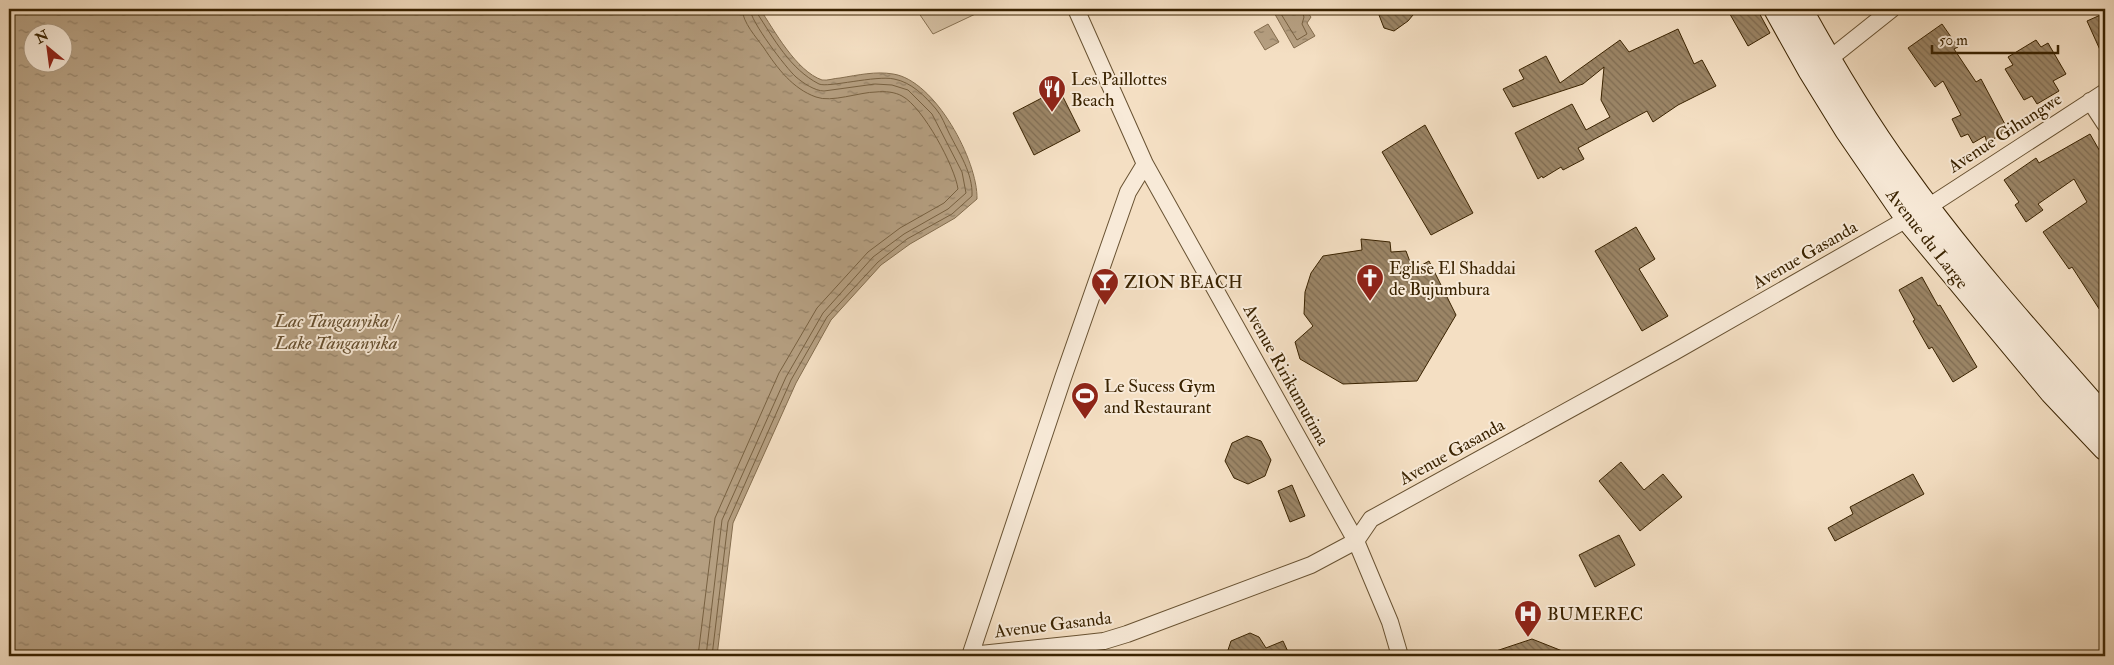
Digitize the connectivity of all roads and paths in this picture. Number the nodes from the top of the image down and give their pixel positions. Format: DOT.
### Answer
graph roads {
  1 [pos="1076,9"];
  2 [pos="1776,9"];
  3 [pos="1800,9"];
  4 [pos="1892,9"];
  5 [pos="1819,65"];
  6 [pos="2105,92"];
  7 [pos="2090,101"];
  8 [pos="2105,124"];
  9 [pos="1145,164"];
  10 [pos="1928,208"];
  11 [pos="1908,219"];
  12 [pos="2102,431"];
  13 [pos="1356,541"];
  14 [pos="1101,648"];
  15 [pos="970,656"];
  16 [pos="1400,656"];
  1 -- 9 [label="street, Avenue Ririkumutima"];
  2 -- 5 [label="main road, Avenue du Large"];
  3 -- 5 [label="main road, Avenue du Large"];
  4 -- 5 [label="street"];
  5 -- 10 [label="main road, Avenue du Large"];
  5 -- 11 [label="main road, Avenue du Large"];
  6 -- 7 [label="street, Avenue Gihungwe"];
  7 -- 8 [label="street"];
  7 -- 10 [label="street, Avenue Gihungwe"];
  9 -- 13 [label="street, Avenue Ririkumutima"];
  9 -- 15 [label="street"];
  10 -- 11 [label="street, Avenue Gasanda"];
  10 -- 12 [label="main road, Avenue du Large"];
  11 -- 12 [label="main road, Avenue du Large"];
  11 -- 13 [label="street, Avenue Gasanda"];
  13 -- 14 [label="street, Avenue Gasanda"];
  13 -- 16 [label="street, Avenue Ririkumutima"];
  14 -- 15 [label="street, Avenue Gasanda"];
}
